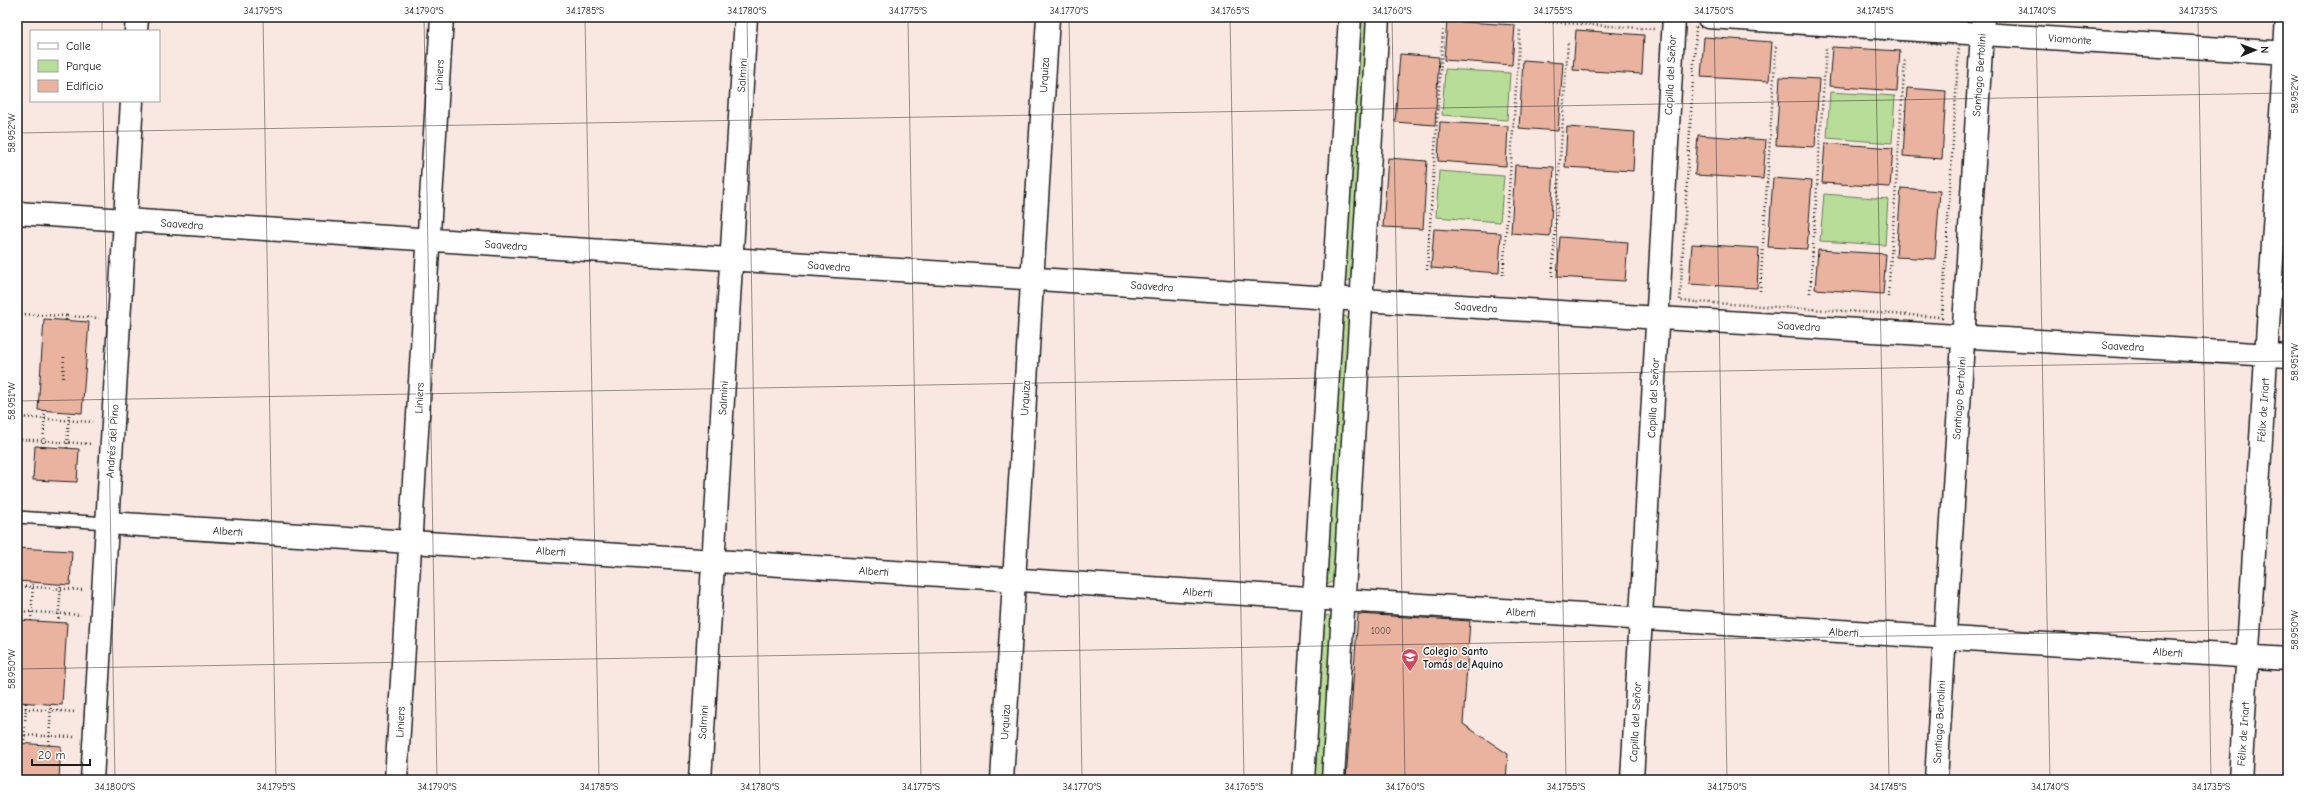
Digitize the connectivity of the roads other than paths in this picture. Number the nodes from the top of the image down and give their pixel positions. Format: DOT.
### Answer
graph roads {
  1 [pos="137,17"];
  2 [pos="442,17"];
  3 [pos="746,17"];
  4 [pos="1048,17"];
  5 [pos="1350,17"];
  6 [pos="1378,17"];
  7 [pos="1674,17"];
  8 [pos="1708,17"];
  9 [pos="2287,17"];
  10 [pos="1982,25"];
  11 [pos="136,30"];
  12 [pos="2287,53"];
  13 [pos="132,102"];
  14 [pos="17,213"];
  15 [pos="125,220"];
  16 [pos="429,240"];
  17 [pos="731,259"];
  18 [pos="1032,279"];
  19 [pos="1333,298"];
  20 [pos="1362,300"];
  21 [pos="1657,318"];
  22 [pos="1963,336"];
  23 [pos="2266,355"];
  24 [pos="2288,356"];
  25 [pos="17,517"];
  26 [pos="107,523"];
  27 [pos="411,542"];
  28 [pos="713,561"];
  29 [pos="1014,580"];
  30 [pos="1314,599"];
  31 [pos="1344,601"];
  32 [pos="1640,619"];
  33 [pos="1944,638"];
  34 [pos="2248,657"];
  35 [pos="2288,659"];
  36 [pos="92,780"];
  37 [pos="396,780"];
  38 [pos="700,780"];
  39 [pos="1002,780"];
  40 [pos="1304,780"];
  41 [pos="1333,780"];
  42 [pos="1632,780"];
  43 [pos="1936,780"];
  44 [pos="2240,780"];
  1 -- 11 [label="street"];
  2 -- 16 [label="street, Liniers"];
  3 -- 17 [label="street, Salmini"];
  4 -- 18 [label="street, Urquiza"];
  5 -- 19 [label="street"];
  6 -- 20 [label="street"];
  7 -- 21 [label="street, Capilla del Señor"];
  8 -- 10 [label="street, Viamonte"];
  9 -- 12 [label="street, Félix de Iriart"];
  10 -- 12 [label="street, Viamonte"];
  10 -- 22 [label="street, Santiago Bertolini"];
  12 -- 23 [label="street, Félix de Iriart"];
  13 -- 15 [label="street, Andrés del Pino"];
  14 -- 15 [label="street, Saavedra"];
  15 -- 16 [label="street, Saavedra"];
  15 -- 26 [label="street, Andrés del Pino"];
  16 -- 17 [label="street, Saavedra"];
  16 -- 27 [label="street, Liniers"];
  17 -- 18 [label="street, Saavedra"];
  17 -- 28 [label="street, Salmini"];
  18 -- 19 [label="street, Saavedra"];
  18 -- 29 [label="street, Urquiza"];
  19 -- 20 [label="street, Saavedra"];
  19 -- 30 [label="street"];
  20 -- 21 [label="street, Saavedra"];
  20 -- 31 [label="street"];
  21 -- 22 [label="street, Saavedra"];
  21 -- 32 [label="street, Capilla del Señor"];
  22 -- 23 [label="street, Saavedra"];
  22 -- 33 [label="street, Santiago Bertolini"];
  23 -- 24 [label="street, Saavedra"];
  23 -- 34 [label="street, Félix de Iriart"];
  25 -- 26 [label="lane"];
  26 -- 27 [label="street, Alberti"];
  26 -- 36 [label="street, Andrés del Pino"];
  27 -- 28 [label="street, Alberti"];
  27 -- 37 [label="street, Liniers"];
  28 -- 29 [label="street, Alberti"];
  28 -- 38 [label="street, Salmini"];
  29 -- 30 [label="street, Alberti"];
  29 -- 39 [label="street, Urquiza"];
  30 -- 31 [label="street, Alberti"];
  30 -- 40 [label="street"];
  31 -- 32 [label="street, Alberti"];
  31 -- 41 [label="street"];
  32 -- 33 [label="street, Alberti"];
  32 -- 42 [label="street, Capilla del Señor"];
  33 -- 34 [label="street, Alberti"];
  33 -- 43 [label="street, Santiago Bertolini"];
  34 -- 35 [label="street, Alberti"];
  34 -- 44 [label="street, Félix de Iriart"];
}
